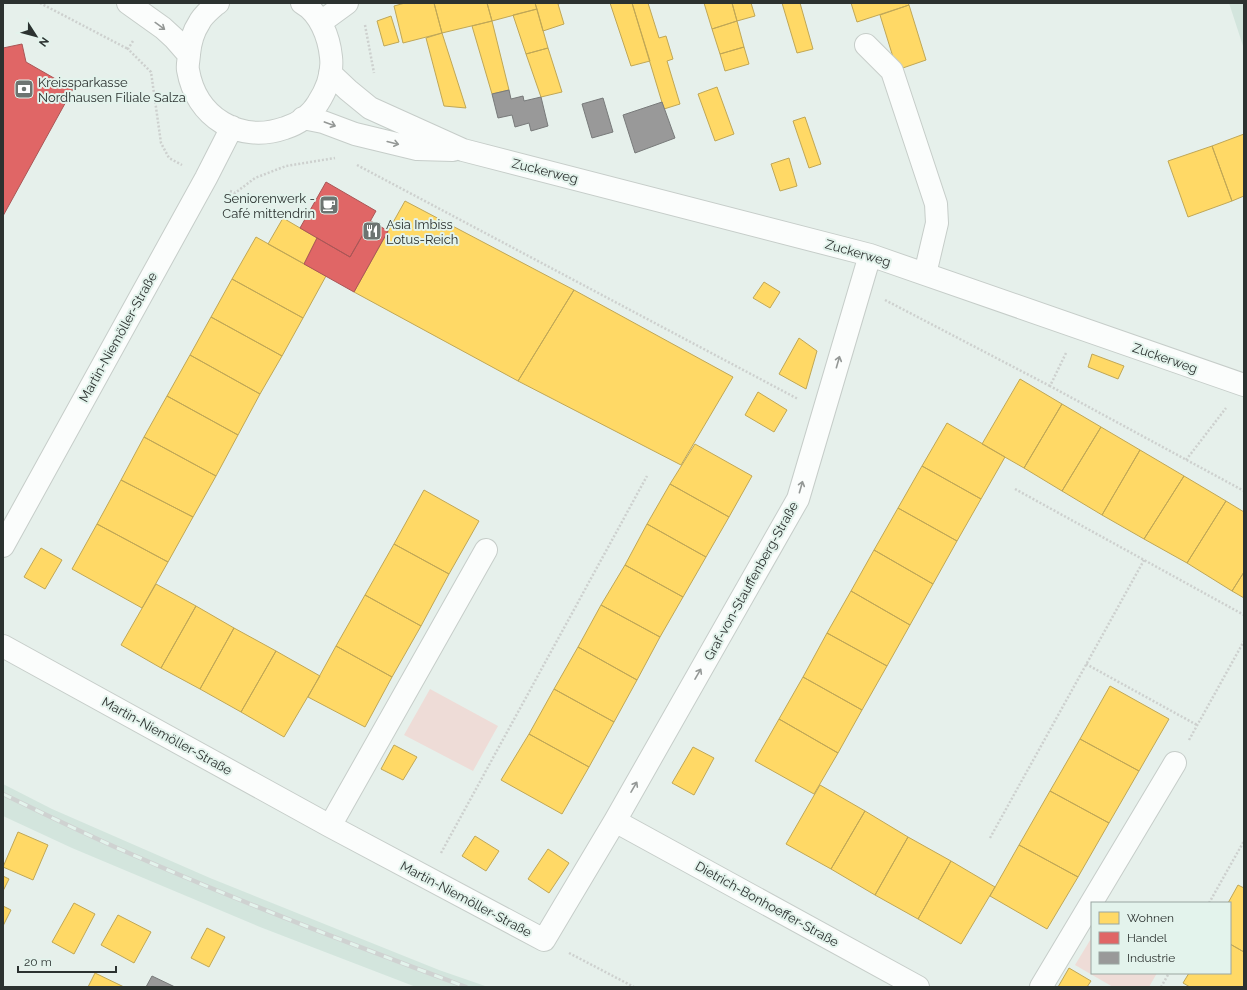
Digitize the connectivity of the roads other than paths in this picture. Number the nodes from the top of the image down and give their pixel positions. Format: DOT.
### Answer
graph roads {
  1 [pos="128,3"];
  2 [pos="302,3"];
  3 [pos="347,3"];
  4 [pos="209,4"];
  5 [pos="321,22"];
  6 [pos="866,46"];
  7 [pos="189,55"];
  8 [pos="330,73"];
  9 [pos="303,118"];
  10 [pos="232,127"];
  11 [pos="463,150"];
  12 [pos="870,255"];
  13 [pos="925,274"];
  14 [pos="1244,385"];
  15 [pos="3,546"];
  16 [pos="486,550"];
  17 [pos="3,646"];
  18 [pos="1175,763"];
  19 [pos="615,821"];
  20 [pos="330,826"];
  21 [pos="1092,902"];
  22 [pos="1091,903"];
  23 [pos="918,987"];
  24 [pos="1041,987"];
  1 -- 7 [label="street, one-way"];
  2 -- 5 [label="street"];
  3 -- 5 [label="street"];
  4 -- 7 [label="street"];
  5 -- 8 [label="street"];
  6 -- 13 [label="street"];
  7 -- 10 [label="street"];
  8 -- 9 [label="street"];
  8 -- 11 [label="street, Zuckerweg"];
  9 -- 10 [label="street"];
  9 -- 11 [label="street, Zuckerweg, one-way"];
  10 -- 15 [label="street, Martin-Niemöller-Straße"];
  11 -- 12 [label="street, Zuckerweg"];
  12 -- 13 [label="street, Zuckerweg"];
  19 -- 12 [label="street, Graf-von-Stauffenberg-Straße, one-way"];
  13 -- 14 [label="street, Zuckerweg"];
  16 -- 20 [label="street"];
  17 -- 20 [label="street, Martin-Niemöller-Straße"];
  18 -- 21 [label="street"];
  19 -- 20 [label="street, Martin-Niemöller-Straße"];
  19 -- 23 [label="street, Dietrich-Bonhoeffer-Straße"];
  22 -- 24 [label="street"];
}
